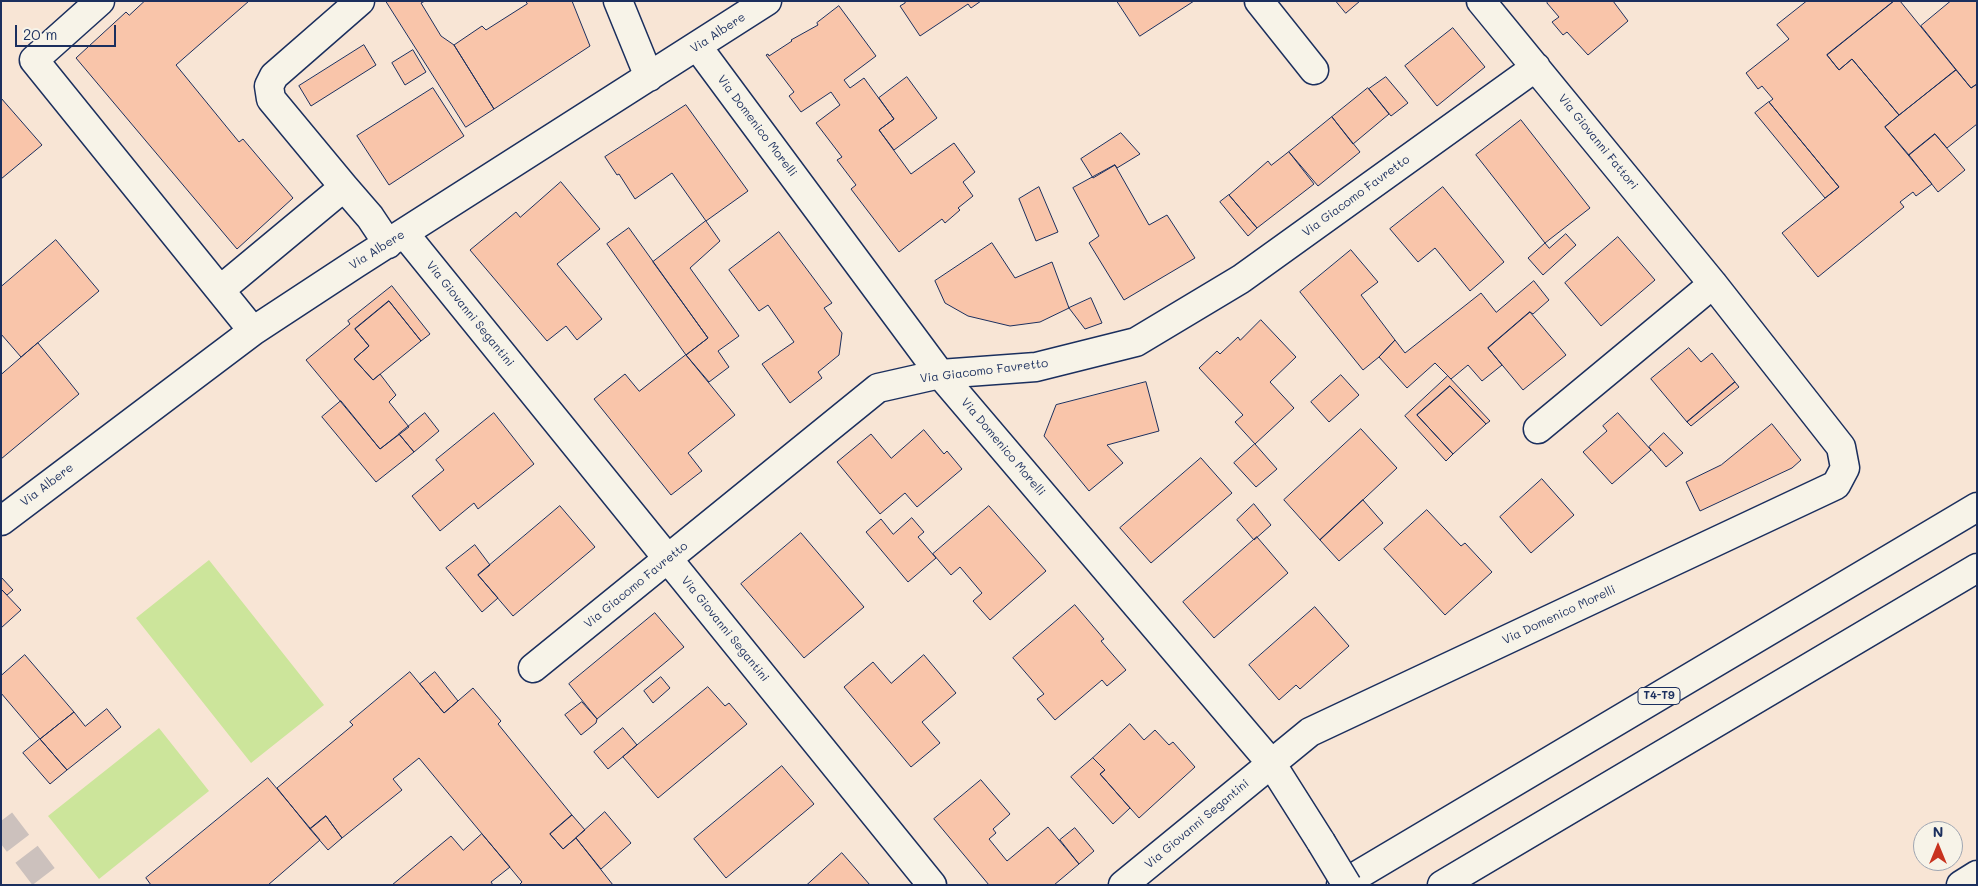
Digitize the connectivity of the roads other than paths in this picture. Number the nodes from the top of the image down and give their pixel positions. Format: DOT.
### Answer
graph roads {
  1 [pos="100,1"];
  2 [pos="360,1"];
  3 [pos="618,1"];
  4 [pos="767,1"];
  5 [pos="1260,1"];
  6 [pos="1481,1"];
  7 [pos="697,46"];
  8 [pos="1536,67"];
  9 [pos="1314,70"];
  10 [pos="649,78"];
  11 [pos="344,187"];
  12 [pos="396,238"];
  13 [pos="1714,284"];
  14 [pos="220,290"];
  15 [pos="253,331"];
  16 [pos="940,374"];
  17 [pos="1538,429"];
  18 [pos="1845,468"];
  19 [pos="1977,507"];
  20 [pos="1,521"];
  21 [pos="668,559"];
  22 [pos="1977,568"];
  23 [pos="534,668"];
  24 [pos="1271,763"];
  25 [pos="1977,875"];
  26 [pos="932,885"];
  27 [pos="1123,885"];
  28 [pos="1341,885"];
  29 [pos="1347,885"];
  30 [pos="1442,885"];
  31 [pos="1961,885"];
  1 -- 14 [label="main road"];
  2 -- 11 [label="main road, Via Giovanni Segantini"];
  3 -- 10 [label="main road"];
  4 -- 7 [label="main road, Via Albere"];
  5 -- 9 [label="main road"];
  6 -- 8 [label="main road, Via Giovanni Fattori"];
  7 -- 10 [label="main road, Via Albere"];
  7 -- 16 [label="main road, Via Domenico Morelli"];
  8 -- 13 [label="main road, Via Giovanni Fattori"];
  8 -- 16 [label="main road, Via Giacomo Favretto"];
  10 -- 12 [label="main road, Via Albere"];
  11 -- 12 [label="main road, Via Giovanni Segantini"];
  11 -- 14 [label="main road"];
  12 -- 15 [label="main road, Via Albere"];
  12 -- 21 [label="main road, Via Giovanni Segantini"];
  13 -- 17 [label="main road"];
  13 -- 18 [label="main road, Via Giovanni Fattori"];
  14 -- 15 [label="main road"];
  15 -- 20 [label="main road, Via Albere"];
  16 -- 21 [label="main road, Via Giacomo Favretto"];
  16 -- 24 [label="main road, Via Domenico Morelli"];
  18 -- 24 [label="main road, Via Domenico Morelli"];
  19 -- 28 [label="main road, T4-T9"];
  21 -- 23 [label="main road, Via Giacomo Favretto"];
  21 -- 26 [label="main road, Via Giovanni Segantini"];
  22 -- 30 [label="main road"];
  24 -- 27 [label="main road, Via Giovanni Segantini"];
  24 -- 29 [label="main road, Via Domenico Morelli, bridge"];
  25 -- 31 [label="main road"];
}
